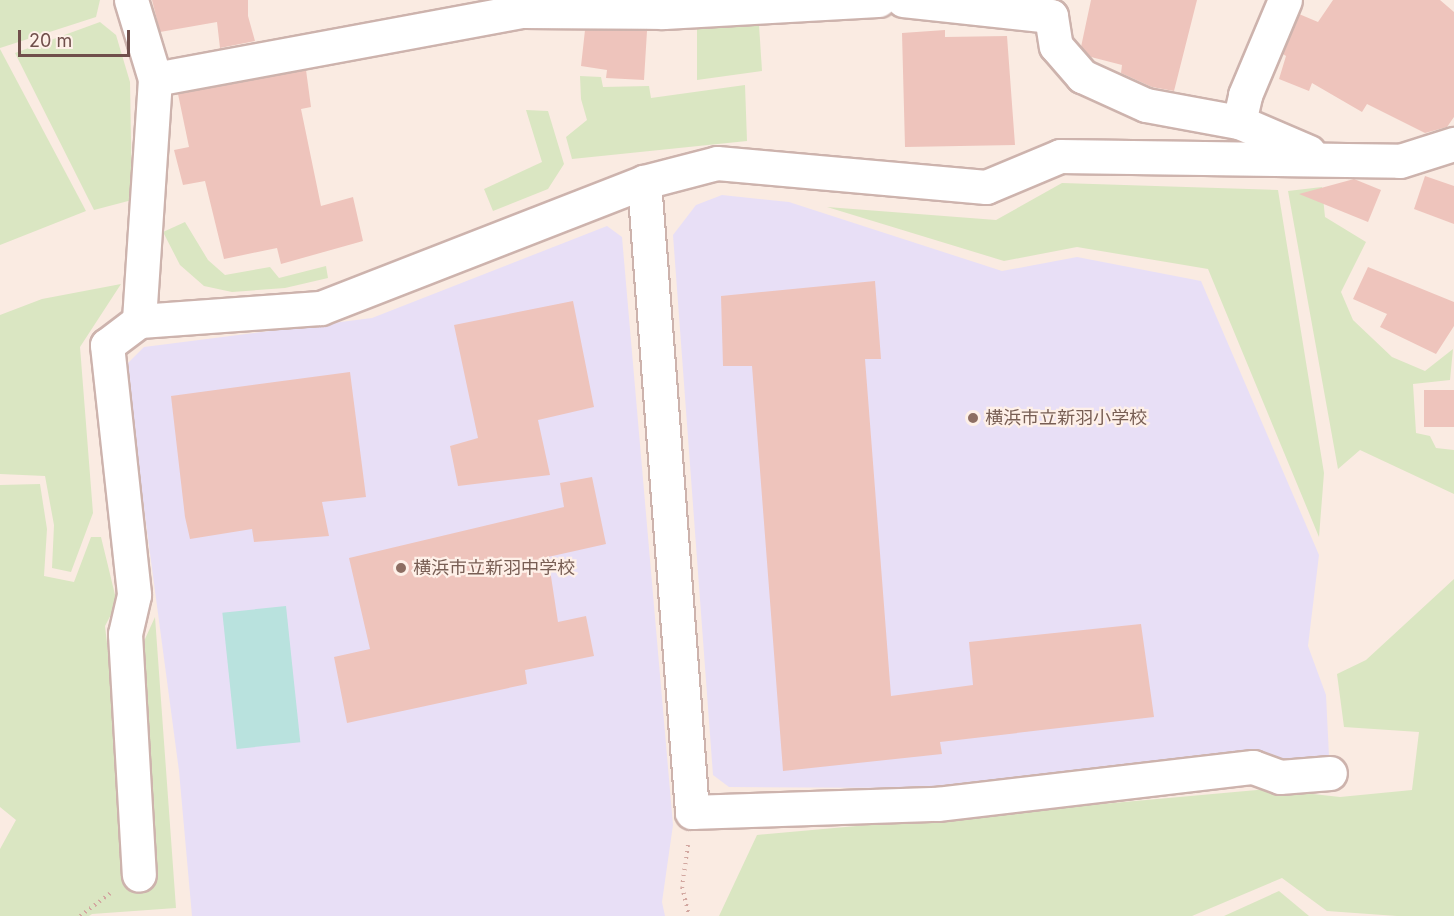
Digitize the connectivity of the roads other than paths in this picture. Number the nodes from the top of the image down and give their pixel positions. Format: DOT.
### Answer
graph roads {
  1 [pos="132,0"];
  2 [pos="879,0"];
  3 [pos="903,0"];
  4 [pos="1285,0"];
  5 [pos="1055,8"];
  6 [pos="155,79"];
  7 [pos="1239,122"];
  8 [pos="1454,144"];
  9 [pos="1323,158"];
  10 [pos="644,182"];
  11 [pos="139,321"];
  12 [pos="1330,773"];
  13 [pos="139,875"];
  1 -- 6 [label="street"];
  2 -- 6 [label="street"];
  3 -- 5 [label="street"];
  4 -- 7 [label="street"];
  5 -- 7 [label="street"];
  6 -- 11 [label="street"];
  7 -- 9 [label="street"];
  8 -- 9 [label="street"];
  9 -- 10 [label="street"];
  10 -- 11 [label="street"];
  10 -- 12 [label="street"];
  11 -- 13 [label="street"];
}
